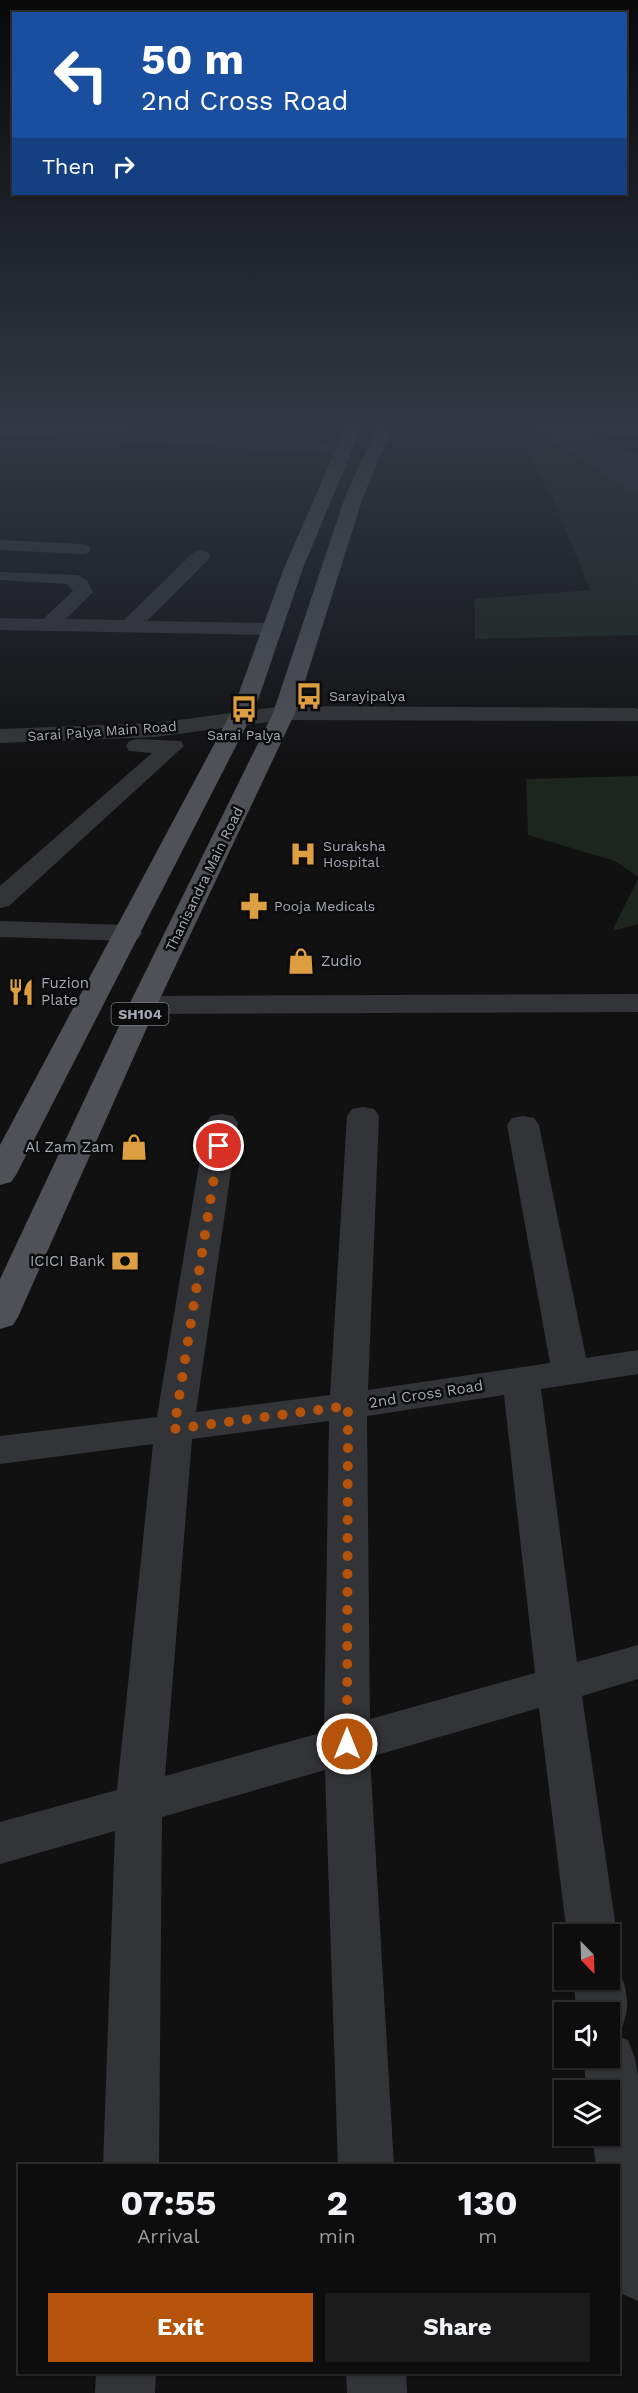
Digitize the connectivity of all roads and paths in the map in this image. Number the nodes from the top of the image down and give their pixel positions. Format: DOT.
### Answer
graph roads {
  1 [pos="303,543"];
  2 [pos="339,543"];
  3 [pos="0,545"];
  4 [pos="82,549"];
  5 [pos="201,556"];
  6 [pos="6,576"];
  7 [pos="0,624"];
  8 [pos="48,625"];
  9 [pos="130,626"];
  10 [pos="270,628"];
  11 [pos="284,713"];
  12 [pos="634,716"];
  13 [pos="239,717"];
  14 [pos="0,736"];
  15 [pos="150,738"];
  16 [pos="52,742"];
  17 [pos="0,753"];
  18 [pos="0,900"];
  19 [pos="0,929"];
  20 [pos="128,933"];
  21 [pos="638,1003"];
  22 [pos="143,1005"];
  23 [pos="363,1116"];
  24 [pos="222,1123"];
  25 [pos="523,1125"];
  26 [pos="0,1175"];
  27 [pos="0,1317"];
  28 [pos="638,1362"];
  29 [pos="570,1372"];
  30 [pos="521,1380"];
  31 [pos="348,1406"];
  32 [pos="174,1429"];
  33 [pos="0,1450"];
  34 [pos="638,1662"];
  35 [pos="558,1685"];
  36 [pos="347,1744"];
  37 [pos="139,1804"];
  38 [pos="0,1843"];
  39 [pos="591,1924"];
  40 [pos="610,2068"];
  41 [pos="131,2164"];
  42 [pos="366,2164"];
  43 [pos="638,2272"];
  44 [pos="126,2374"];
  45 [pos="376,2374"];
  46 [pos="125,2393"];
  47 [pos="377,2393"];
  1 -- 10 [label="main road, SH104"];
  2 -- 11 [label="main road, Thanisandra Main Road / SH104"];
  3 -- 4 [label="street"];
  5 -- 9 [label="street"];
  6 -- 8 [label="street"];
  7 -- 8 [label="street"];
  8 -- 9 [label="street"];
  9 -- 10 [label="street"];
  10 -- 13 [label="main road, SH104"];
  11 -- 12 [label="street, Sarai Palya Main Road"];
  11 -- 13 [label="street, Sarai Palya Main Road"];
  11 -- 22 [label="main road, Thanisandra Main Road / SH104"];
  13 -- 15 [label="street, Sarai Palya Main Road"];
  13 -- 20 [label="main road, SH104"];
  14 -- 16 [label="street, Sarai Palya Main Road"];
  15 -- 16 [label="street"];
  15 -- 18 [label="street"];
  16 -- 17 [label="street"];
  19 -- 20 [label="street"];
  20 -- 26 [label="main road, SH104"];
  21 -- 22 [label="street"];
  22 -- 27 [label="main road, Thanisandra Main Road / SH104"];
  23 -- 31 [label="street"];
  24 -- 32 [label="street"];
  25 -- 29 [label="street"];
  28 -- 29 [label="street, 2nd Cross Road"];
  29 -- 30 [label="street, 2nd Cross Road"];
  30 -- 31 [label="street, 2nd Cross Road"];
  30 -- 35 [label="street"];
  31 -- 32 [label="street, 2nd Cross Road"];
  31 -- 36 [label="street"];
  32 -- 33 [label="street, 2nd Cross Road"];
  32 -- 37 [label="street"];
  34 -- 35 [label="street"];
  35 -- 36 [label="street"];
  35 -- 39 [label="street"];
  36 -- 37 [label="street"];
  36 -- 42 [label="street"];
  37 -- 38 [label="street"];
  37 -- 41 [label="street"];
  40 -- 43 [label="street"];
  44 -- 46 [label="street"];
  45 -- 47 [label="street"];
}
